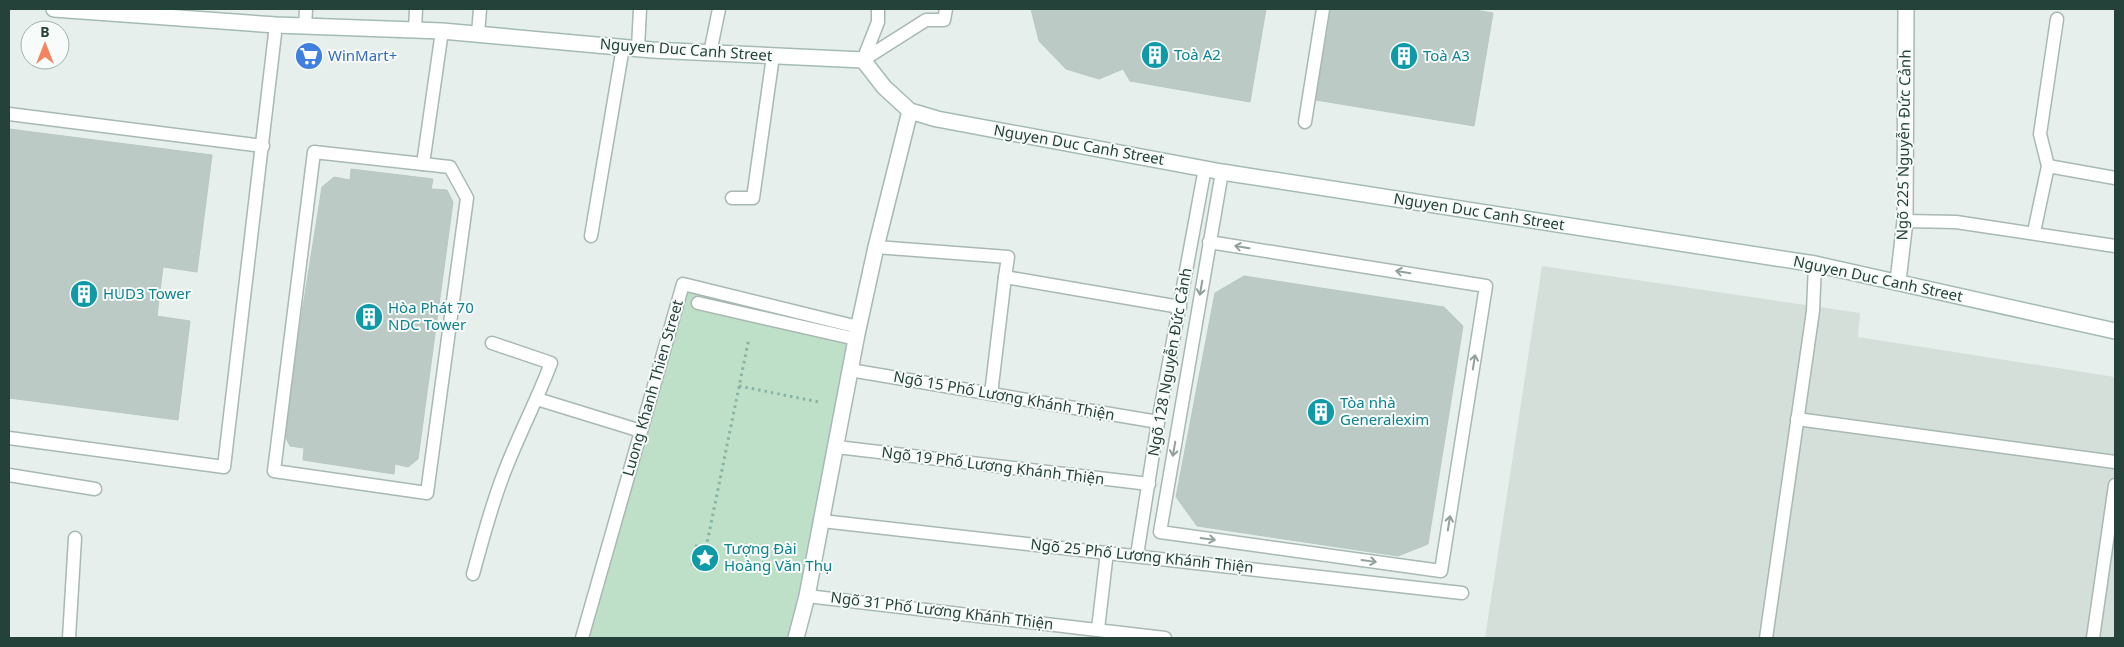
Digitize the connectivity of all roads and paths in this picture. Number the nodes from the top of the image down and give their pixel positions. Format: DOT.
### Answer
graph roads {
  1 [pos="54,9"];
  2 [pos="306,9"];
  3 [pos="416,9"];
  4 [pos="480,9"];
  5 [pos="640,9"];
  6 [pos="719,9"];
  7 [pos="878,9"];
  8 [pos="946,9"];
  9 [pos="1323,9"];
  10 [pos="1906,9"];
  11 [pos="2057,19"];
  12 [pos="276,24"];
  13 [pos="305,26"];
  14 [pos="415,30"];
  15 [pos="442,31"];
  16 [pos="478,34"];
  17 [pos="630,47"];
  18 [pos="710,52"];
  19 [pos="774,56"];
  20 [pos="863,60"];
  21 [pos="910,111"];
  22 [pos="9,114"];
  23 [pos="1305,122"];
  24 [pos="263,146"];
  25 [pos="423,164"];
  26 [pos="2048,166"];
  27 [pos="1205,168"];
  28 [pos="1222,172"];
  29 [pos="2115,178"];
  30 [pos="732,198"];
  31 [pos="1905,220"];
  32 [pos="2034,232"];
  33 [pos="591,236"];
  34 [pos="1209,242"];
  35 [pos="2115,246"];
  36 [pos="876,247"];
  37 [pos="1814,264"];
  38 [pos="1005,276"];
  39 [pos="1898,281"];
  40 [pos="698,303"];
  41 [pos="1180,307"];
  42 [pos="753,315"];
  43 [pos="2115,330"];
  44 [pos="857,333"];
  45 [pos="492,343"];
  46 [pos="850,370"];
  47 [pos="738,386"];
  48 [pos="991,394"];
  49 [pos="537,399"];
  50 [pos="844,407"];
  51 [pos="1797,419"];
  52 [pos="1158,422"];
  53 [pos="641,431"];
  54 [pos="9,438"];
  55 [pos="837,447"];
  56 [pos="2115,462"];
  57 [pos="9,475"];
  58 [pos="1149,484"];
  59 [pos="2115,485"];
  60 [pos="95,489"];
  61 [pos="2113,521"];
  62 [pos="822,522"];
  63 [pos="75,538"];
  64 [pos="706,548"];
  65 [pos="1107,552"];
  66 [pos="1137,555"];
  67 [pos="473,574"];
  68 [pos="1462,592"];
  69 [pos="807,596"];
  70 [pos="1098,629"];
  71 [pos="69,638"];
  72 [pos="582,638"];
  73 [pos="796,638"];
  74 [pos="1165,638"];
  75 [pos="1766,638"];
  76 [pos="2093,638"];
  1 -- 12 [label="street, Nguyen Duc Canh Street"];
  2 -- 13 [label="lane"];
  3 -- 14 [label="lane"];
  4 -- 16 [label="lane"];
  5 -- 17 [label="lane"];
  6 -- 18 [label="lane"];
  7 -- 20 [label="lane"];
  8 -- 20 [label="lane"];
  9 -- 23 [label="lane"];
  10 -- 31 [label="street, Ngõ 225 Nguyễn Đức Cảnh"];
  11 -- 26 [label="lane"];
  12 -- 13 [label="street, Nguyen Duc Canh Street"];
  12 -- 24 [label="lane"];
  13 -- 14 [label="street, Nguyen Duc Canh Street"];
  14 -- 15 [label="street, Nguyen Duc Canh Street"];
  15 -- 16 [label="street, Nguyen Duc Canh Street"];
  15 -- 25 [label="lane"];
  16 -- 17 [label="street, Nguyen Duc Canh Street"];
  17 -- 18 [label="street, Nguyen Duc Canh Street"];
  17 -- 33 [label="lane"];
  18 -- 19 [label="street, Nguyen Duc Canh Street"];
  19 -- 20 [label="street, Nguyen Duc Canh Street"];
  19 -- 30 [label="lane"];
  20 -- 21 [label="street, Nguyen Duc Canh Street"];
  21 -- 27 [label="street, Nguyen Duc Canh Street"];
  21 -- 36 [label="street"];
  22 -- 24 [label="lane"];
  24 -- 54 [label="lane"];
  25 -- 25 [label="lane"];
  26 -- 29 [label="lane"];
  26 -- 32 [label="lane"];
  27 -- 28 [label="street, Nguyen Duc Canh Street"];
  27 -- 41 [label="lane, Ngõ 128 Nguyễn Đức Cảnh"];
  28 -- 34 [label="lane"];
  28 -- 37 [label="street, Nguyen Duc Canh Street"];
  31 -- 32 [label="lane"];
  31 -- 39 [label="street, Ngõ 225 Nguyễn Đức Cảnh"];
  32 -- 35 [label="lane"];
  34 -- 34 [label="lane, one-way"];
  36 -- 38 [label="lane"];
  36 -- 44 [label="street"];
  37 -- 39 [label="street, Nguyen Duc Canh Street"];
  37 -- 51 [label="lane"];
  38 -- 41 [label="lane"];
  38 -- 48 [label="lane"];
  39 -- 43 [label="street, Nguyen Duc Canh Street"];
  40 -- 42 [label="lane"];
  41 -- 52 [label="lane, Ngõ 128 Nguyễn Đức Cảnh"];
  42 -- 44 [label="lane"];
  42 -- 47 [label="path"];
  44 -- 46 [label="street"];
  44 -- 53 [label="lane, Luong Khanh Thien Street"];
  45 -- 49 [label="lane"];
  46 -- 48 [label="lane, Ngõ 15 Phố Lương Khánh Thiện"];
  46 -- 50 [label="street"];
  47 -- 50 [label="path"];
  47 -- 64 [label="path"];
  48 -- 52 [label="lane, Ngõ 15 Phố Lương Khánh Thiện"];
  49 -- 53 [label="lane"];
  49 -- 67 [label="lane"];
  50 -- 55 [label="street"];
  51 -- 56 [label="lane"];
  51 -- 75 [label="lane"];
  52 -- 58 [label="lane, Ngõ 128 Nguyễn Đức Cảnh"];
  53 -- 72 [label="lane, Luong Khanh Thien Street"];
  55 -- 58 [label="lane, Ngõ 19 Phố Lương Khánh Thiện"];
  55 -- 62 [label="street"];
  57 -- 60 [label="lane"];
  58 -- 66 [label="lane, Ngõ 128 Nguyễn Đức Cảnh"];
  59 -- 61 [label="lane"];
  61 -- 76 [label="lane"];
  62 -- 65 [label="lane, Ngõ 25 Phố Lương Khánh Thiện"];
  62 -- 69 [label="street"];
  63 -- 71 [label="lane"];
  64 -- 64 [label="path"];
  65 -- 66 [label="lane, Ngõ 25 Phố Lương Khánh Thiện"];
  65 -- 70 [label="lane"];
  66 -- 68 [label="lane, Ngõ 25 Phố Lương Khánh Thiện"];
  69 -- 70 [label="lane, Ngõ 31 Phố Lương Khánh Thiện"];
  69 -- 73 [label="street"];
  70 -- 74 [label="lane, Ngõ 31 Phố Lương Khánh Thiện"];
}
